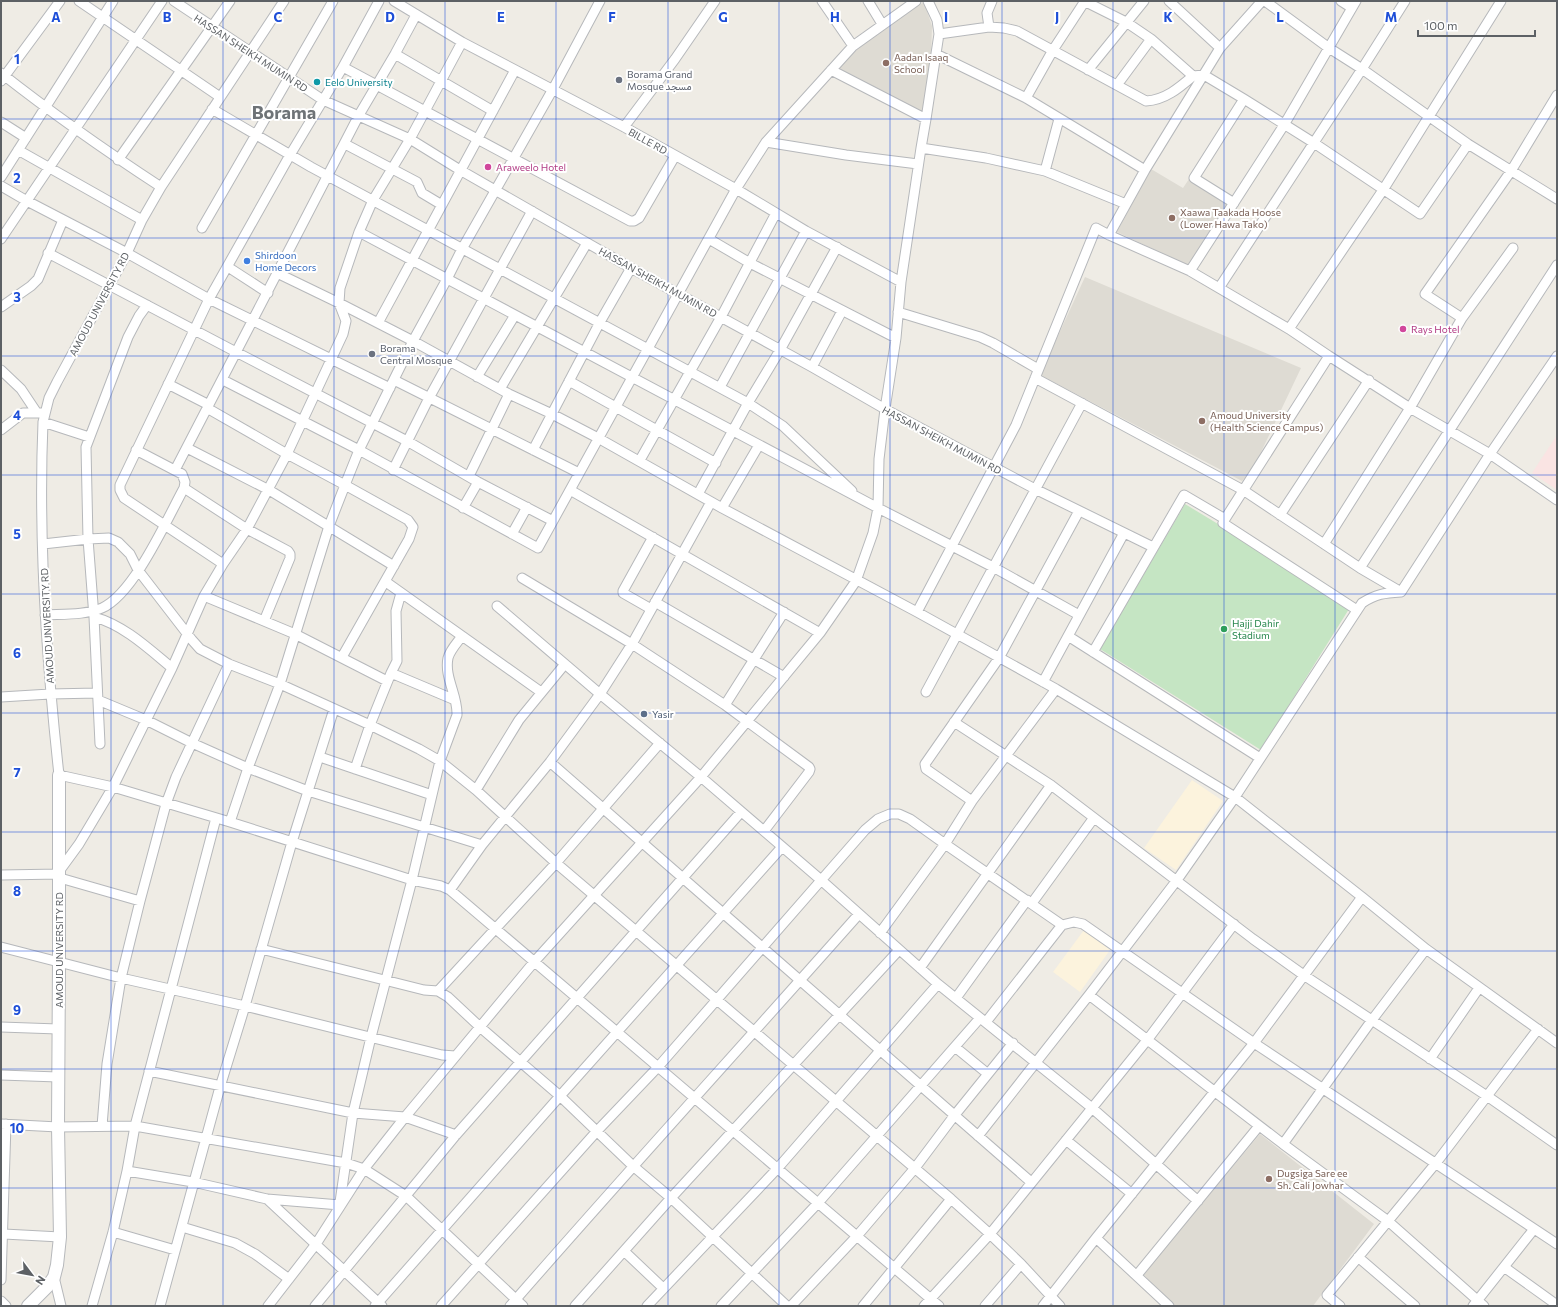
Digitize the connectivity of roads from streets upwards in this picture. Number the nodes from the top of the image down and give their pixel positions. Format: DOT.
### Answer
graph roads {
  1 [pos="60,1"];
  2 [pos="79,1"];
  3 [pos="113,1"];
  4 [pos="162,1"];
  5 [pos="174,1"];
  6 [pos="230,1"];
  7 [pos="284,1"];
  8 [pos="333,1"];
  9 [pos="379,1"];
  10 [pos="394,1"];
  11 [pos="600,1"];
  12 [pos="715,1"];
  13 [pos="822,1"];
  14 [pos="868,1"];
  15 [pos="916,1"];
  16 [pos="928,1"];
  17 [pos="992,1"];
  18 [pos="1084,1"];
  19 [pos="1144,1"];
  20 [pos="1169,1"];
  21 [pos="1264,1"];
  22 [pos="1341,1"];
  23 [pos="1405,1"];
  24 [pos="1501,1"];
  25 [pos="1354,5"];
  26 [pos="416,15"];
  27 [pos="103,17"];
  28 [pos="1126,22"];
  29 [pos="882,24"];
  30 [pos="212,27"];
  31 [pos="989,27"];
  32 [pos="939,34"];
  33 [pos="137,39"];
  34 [pos="1151,39"];
  35 [pos="462,42"];
  36 [pos="853,46"];
  37 [pos="1220,48"];
  38 [pos="1329,48"];
  39 [pos="1053,50"];
  40 [pos="250,52"];
  41 [pos="395,54"];
  42 [pos="936,54"];
  43 [pos="343,67"];
  44 [pos="1362,69"];
  45 [pos="182,70"];
  46 [pos="515,70"];
  47 [pos="831,70"];
  48 [pos="1088,70"];
  49 [pos="1204,75"];
  50 [pos="1194,76"];
  51 [pos="2,77"];
  52 [pos="289,78"];
  53 [pos="442,82"];
  54 [pos="377,85"];
  55 [pos="1117,85"];
  56 [pos="553,89"];
  57 [pos="1557,95"];
  58 [pos="220,98"];
  59 [pos="1026,98"];
  60 [pos="1244,99"];
  61 [pos="324,100"];
  62 [pos="45,108"];
  63 [pos="212,109"];
  64 [pos="493,110"];
  65 [pos="426,111"];
  66 [pos="359,115"];
  67 [pos="1429,116"];
  68 [pos="926,119"];
  69 [pos="1059,120"];
  70 [pos="1,122"];
  71 [pos="1284,125"];
  72 [pos="624,127"];
  73 [pos="75,129"];
  74 [pos="256,135"];
  75 [pos="26,138"];
  76 [pos="478,138"];
  77 [pos="410,139"];
  78 [pos="766,142"];
  79 [pos="1314,143"];
  80 [pos="345,144"];
  81 [pos="1468,144"];
  82 [pos="920,148"];
  83 [pos="18,150"];
  84 [pos="290,156"];
  85 [pos="676,156"];
  86 [pos="514,159"];
  87 [pos="118,160"];
  88 [pos="5,161"];
  89 [pos="918,164"];
  90 [pos="49,168"];
  91 [pos="392,169"];
  92 [pos="460,170"];
  93 [pos="1145,170"];
  94 [pos="1045,171"];
  95 [pos="1511,171"];
  96 [pos="328,176"];
  97 [pos="1,177"];
  98 [pos="1,186"];
  99 [pos="161,187"];
  100 [pos="496,190"];
  101 [pos="736,190"];
  102 [pos="1383,190"];
  103 [pos="1557,199"];
  104 [pos="373,200"];
  105 [pos="27,201"];
  106 [pos="1234,203"];
  107 [pos="1126,204"];
  108 [pos="442,205"];
  109 [pos="532,211"];
  110 [pos="776,213"];
  111 [pos="63,220"];
  112 [pos="142,220"];
  113 [pos="202,228"];
  114 [pos="428,230"];
  115 [pos="806,231"];
  116 [pos="359,232"];
  117 [pos="1109,235"];
  118 [pos="1,239"];
  119 [pos="709,239"];
  120 [pos="587,243"];
  121 [pos="837,247"];
  122 [pos="1513,248"];
  123 [pos="462,249"];
  124 [pos="48,252"];
  125 [pos="127,252"];
  126 [pos="412,260"];
  127 [pos="750,263"];
  128 [pos="1557,265"];
  129 [pos="228,267"];
  130 [pos="631,268"];
  131 [pos="500,270"];
  132 [pos="1190,272"];
  133 [pos="277,273"];
  134 [pos="780,278"];
  135 [pos="448,279"];
  136 [pos="901,282"];
  137 [pos="109,284"];
  138 [pos="1219,288"];
  139 [pos="268,293"];
  140 [pos="679,293"];
  141 [pos="811,294"];
  142 [pos="555,298"];
  143 [pos="210,299"];
  144 [pos="484,299"];
  145 [pos="339,303"];
  146 [pos="147,305"];
  147 [pos="1,307"];
  148 [pos="842,311"];
  149 [pos="898,312"];
  150 [pos="515,315"];
  151 [pos="721,317"];
  152 [pos="1462,318"];
  153 [pos="253,320"];
  154 [pos="600,322"];
  155 [pos="378,323"];
  156 [pos="538,327"];
  157 [pos="1290,329"];
  158 [pos="195,330"];
  159 [pos="750,333"];
  160 [pos="896,338"];
  161 [pos="413,341"];
  162 [pos="648,348"];
  163 [pos="780,350"];
  164 [pos="236,352"];
  165 [pos="584,352"];
  166 [pos="1329,356"];
  167 [pos="1557,356"];
  168 [pos="332,359"];
  169 [pos="449,362"];
  170 [pos="812,367"];
  171 [pos="1,370"];
  172 [pos="690,371"];
  173 [pos="1036,373"];
  174 [pos="478,377"];
  175 [pos="632,377"];
  176 [pos="223,380"];
  177 [pos="1369,380"];
  178 [pos="569,381"];
  179 [pos="168,384"];
  180 [pos="392,384"];
  181 [pos="720,387"];
  182 [pos="500,389"];
  183 [pos="316,393"];
  184 [pos="509,394"];
  185 [pos="429,398"];
  186 [pos="674,400"];
  187 [pos="748,403"];
  188 [pos="1082,403"];
  189 [pos="208,407"];
  190 [pos="616,407"];
  191 [pos="1410,408"];
  192 [pos="885,409"];
  193 [pos="552,414"];
  194 [pos="41,416"];
  195 [pos="303,420"];
  196 [pos="372,423"];
  197 [pos="493,429"];
  198 [pos="1,430"];
  199 [pos="657,430"];
  200 [pos="1449,430"];
  201 [pos="733,431"];
  202 [pos="89,437"];
  203 [pos="598,438"];
  204 [pos="407,441"];
  205 [pos="759,445"];
  206 [pos="187,448"];
  207 [pos="136,450"];
  208 [pos="360,450"];
  209 [pos="533,450"];
  210 [pos="287,454"];
  211 [pos="1490,454"];
  212 [pos="640,460"];
  213 [pos="716,463"];
  214 [pos="994,468"];
  215 [pos="175,470"];
  216 [pos="393,470"];
  217 [pos="579,473"];
  218 [pos="469,476"];
  219 [pos="478,482"];
  220 [pos="345,485"];
  221 [pos="184,488"];
  222 [pos="1035,489"];
  223 [pos="268,490"];
  224 [pos="570,490"];
  225 [pos="1243,490"];
  226 [pos="698,494"];
  227 [pos="860,498"];
  228 [pos="1557,500"];
  229 [pos="711,502"];
  230 [pos="527,507"];
  231 [pos="464,508"];
  232 [pos="722,508"];
  233 [pos="878,508"];
  234 [pos="1079,511"];
  235 [pos="1280,515"];
  236 [pos="1225,518"];
  237 [pos="552,521"];
  238 [pos="164,524"];
  239 [pos="329,526"];
  240 [pos="247,529"];
  241 [pos="1124,533"];
  242 [pos="512,534"];
  243 [pos="653,538"];
  244 [pos="88,539"];
  245 [pos="43,544"];
  246 [pos="1324,544"];
  247 [pos="952,546"];
  248 [pos="1153,547"];
  249 [pos="682,554"];
  250 [pos="223,564"];
  251 [pos="394,566"];
  252 [pos="993,567"];
  253 [pos="1360,568"];
  254 [pos="138,570"];
  255 [pos="522,578"];
  256 [pos="856,581"];
  257 [pos="386,582"];
  258 [pos="1036,590"];
  259 [pos="1401,592"];
  260 [pos="401,593"];
  261 [pos="204,596"];
  262 [pos="653,605"];
  263 [pos="497,606"];
  264 [pos="1357,610"];
  265 [pos="784,612"];
  266 [pos="917,612"];
  267 [pos="94,614"];
  268 [pos="45,615"];
  269 [pos="1079,615"];
  270 [pos="264,621"];
  271 [pos="187,633"];
  272 [pos="820,633"];
  273 [pos="295,634"];
  274 [pos="958,634"];
  275 [pos="462,636"];
  276 [pos="1068,636"];
  277 [pos="632,644"];
  278 [pos="1093,652"];
  279 [pos="342,658"];
  280 [pos="999,658"];
  281 [pos="754,659"];
  282 [pos="229,664"];
  283 [pos="565,664"];
  284 [pos="172,668"];
  285 [pos="389,677"];
  286 [pos="784,677"];
  287 [pos="1043,682"];
  288 [pos="280,684"];
  289 [pos="1056,689"];
  290 [pos="541,692"];
  291 [pos="926,692"];
  292 [pos="50,694"];
  293 [pos="600,694"];
  294 [pos="98,696"];
  295 [pos="1,697"];
  296 [pos="455,700"];
  297 [pos="725,705"];
  298 [pos="334,708"];
  299 [pos="146,720"];
  300 [pos="747,721"];
  301 [pos="954,722"];
  302 [pos="370,725"];
  303 [pos="192,743"];
  304 [pos="660,743"];
  305 [pos="100,744"];
  306 [pos="1005,756"];
  307 [pos="320,757"];
  308 [pos="1260,758"];
  309 [pos="440,761"];
  310 [pos="550,762"];
  311 [pos="248,768"];
  312 [pos="356,770"];
  313 [pos="58,775"];
  314 [pos="701,777"];
  315 [pos="1051,785"];
  316 [pos="113,787"];
  317 [pos="476,790"];
  318 [pos="308,791"];
  319 [pos="432,795"];
  320 [pos="1235,797"];
  321 [pos="972,801"];
  322 [pos="166,804"];
  323 [pos="604,809"];
  324 [pos="741,812"];
  325 [pos="506,817"];
  326 [pos="216,818"];
  327 [pos="1093,819"];
  328 [pos="230,822"];
  329 [pos="424,826"];
  330 [pos="764,831"];
  331 [pos="292,842"];
  332 [pos="643,843"];
  333 [pos="945,844"];
  334 [pos="482,845"];
  335 [pos="782,847"];
  336 [pos="556,863"];
  337 [pos="988,873"];
  338 [pos="60,874"];
  339 [pos="1,875"];
  340 [pos="682,877"];
  341 [pos="412,880"];
  342 [pos="822,880"];
  343 [pos="1177,880"];
  344 [pos="450,890"];
  345 [pos="594,895"];
  346 [pos="1362,898"];
  347 [pos="140,901"];
  348 [pos="1030,902"];
  349 [pos="723,914"];
  350 [pos="859,914"];
  351 [pos="1234,924"];
  352 [pos="1062,925"];
  353 [pos="495,928"];
  354 [pos="635,931"];
  355 [pos="880,933"];
  356 [pos="1,947"];
  357 [pos="763,948"];
  358 [pos="1426,949"];
  359 [pos="261,950"];
  360 [pos="900,950"];
  361 [pos="1122,952"];
  362 [pos="60,961"];
  363 [pos="534,962"];
  364 [pos="677,966"];
  365 [pos="920,968"];
  366 [pos="1305,976"];
  367 [pos="121,978"];
  368 [pos="385,981"];
  369 [pos="800,981"];
  370 [pos="938,984"];
  371 [pos="1479,988"];
  372 [pos="172,990"];
  373 [pos="438,992"];
  374 [pos="1183,993"];
  375 [pos="1089,995"];
  376 [pos="956,998"];
  377 [pos="577,999"];
  378 [pos="717,1001"];
  379 [pos="245,1006"];
  380 [pos="840,1016"];
  381 [pos="983,1020"];
  382 [pos="1372,1020"];
  383 [pos="1,1027"];
  384 [pos="480,1027"];
  385 [pos="58,1028"];
  386 [pos="1538,1029"];
  387 [pos="616,1032"];
  388 [pos="754,1032"];
  389 [pos="371,1037"];
  390 [pos="1148,1039"];
  391 [pos="1013,1043"];
  392 [pos="1254,1043"];
  393 [pos="1557,1043"];
  394 [pos="955,1047"];
  395 [pos="880,1051"];
  396 [pos="456,1056"];
  397 [pos="1430,1059"];
  398 [pos="520,1062"];
  399 [pos="1037,1063"];
  400 [pos="794,1066"];
  401 [pos="658,1067"];
  402 [pos="149,1071"];
  403 [pos="988,1074"];
  404 [pos="1,1075"];
  405 [pos="58,1077"];
  406 [pos="920,1086"];
  407 [pos="220,1087"];
  408 [pos="1323,1089"];
  409 [pos="1215,1091"];
  410 [pos="560,1096"];
  411 [pos="1487,1096"];
  412 [pos="695,1099"];
  413 [pos="837,1102"];
  414 [pos="1092,1108"];
  415 [pos="353,1113"];
  416 [pos="954,1116"];
  417 [pos="405,1117"];
  418 [pos="4,1124"];
  419 [pos="102,1126"];
  420 [pos="135,1126"];
  421 [pos="1259,1126"];
  422 [pos="58,1127"];
  423 [pos="597,1131"];
  424 [pos="733,1131"];
  425 [pos="456,1135"];
  426 [pos="877,1136"];
  427 [pos="978,1136"];
  428 [pos="205,1137"];
  429 [pos="1066,1140"];
  430 [pos="1283,1144"];
  431 [pos="1557,1145"];
  432 [pos="346,1162"];
  433 [pos="1156,1163"];
  434 [pos="1436,1163"];
  435 [pos="633,1166"];
  436 [pos="915,1168"];
  437 [pos="364,1169"];
  438 [pos="777,1169"];
  439 [pos="128,1171"];
  440 [pos="193,1182"];
  441 [pos="1031,1182"];
  442 [pos="1132,1194"];
  443 [pos="406,1196"];
  444 [pos="266,1198"];
  445 [pos="671,1198"];
  446 [pos="951,1199"];
  447 [pos="1198,1201"];
  448 [pos="818,1203"];
  449 [pos="340,1205"];
  450 [pos="1388,1221"];
  451 [pos="182,1227"];
  452 [pos="1534,1229"];
  453 [pos="442,1230"];
  454 [pos="113,1232"];
  455 [pos="4,1234"];
  456 [pos="990,1234"];
  457 [pos="714,1236"];
  458 [pos="857,1236"];
  459 [pos="60,1237"];
  460 [pos="1096,1238"];
  461 [pos="316,1244"];
  462 [pos="1557,1244"];
  463 [pos="175,1250"];
  464 [pos="624,1251"];
  465 [pos="1358,1257"];
  466 [pos="478,1264"];
  467 [pos="1021,1264"];
  468 [pos="1504,1266"];
  469 [pos="894,1268"];
  470 [pos="344,1270"];
  471 [pos="752,1273"];
  472 [pos="1137,1275"];
  473 [pos="54,1277"];
  474 [pos="289,1279"];
  475 [pos="1,1280"];
  476 [pos="663,1288"];
  477 [pos="1051,1296"];
  478 [pos="1,1301"];
  479 [pos="513,1302"];
  480 [pos="928,1302"];
  481 [pos="1478,1304"];
  482 [pos="378,1305"];
  483 [pos="1557,1305"];
  484 [pos="6,1306"];
  485 [pos="28,1306"];
  486 [pos="61,1306"];
  487 [pos="92,1306"];
  488 [pos="160,1306"];
  489 [pos="268,1306"];
  490 [pos="315,1306"];
  491 [pos="441,1306"];
  492 [pos="524,1306"];
  493 [pos="574,1306"];
  494 [pos="648,1306"];
  495 [pos="721,1306"];
  496 [pos="786,1306"];
  497 [pos="791,1306"];
  498 [pos="862,1306"];
  499 [pos="939,1306"];
  500 [pos="985,1306"];
  501 [pos="1043,1306"];
  502 [pos="1060,1306"];
  503 [pos="1169,1306"];
  504 [pos="1340,1306"];
  505 [pos="1415,1306"];
  1 -- 51 [label="street"];
  2 -- 27 [label="street"];
  3 -- 27 [label="street"];
  4 -- 33 [label="street"];
  5 -- 30 [label="street, HASSAN SHEIKH MUMIN RD"];
  6 -- 30 [label="street"];
  7 -- 40 [label="street, AMOUD UNIVERSITY RD"];
  8 -- 52 [label="street"];
  9 -- 43 [label="street"];
  10 -- 26 [label="street, BILLE RD"];
  11 -- 56 [label="street"];
  12 -- 72 [label="street"];
  13 -- 36 [label="street"];
  14 -- 29 [label="street"];
  15 -- 29 [label="street"];
  16 -- 32 [label="street"];
  17 -- 31 [label="street"];
  18 -- 28 [label="street"];
  18 -- 39 [label="street"];
  19 -- 28 [label="street"];
  20 -- 37 [label="street"];
  21 -- 37 [label="street"];
  21 -- 38 [label="street"];
  22 -- 25 [label="street"];
  23 -- 44 [label="street"];
  24 -- 67 [label="street"];
  25 -- 38 [label="street"];
  26 -- 35 [label="street, BILLE RD"];
  26 -- 41 [label="street"];
  27 -- 33 [label="street"];
  27 -- 62 [label="street"];
  28 -- 34 [label="street"];
  28 -- 48 [label="street"];
  29 -- 36 [label="street"];
  30 -- 40 [label="street, HASSAN SHEIKH MUMIN RD"];
  30 -- 45 [label="street"];
  31 -- 32 [label="street"];
  31 -- 39 [label="street"];
  32 -- 42 [label="street"];
  33 -- 45 [label="street"];
  33 -- 73 [label="street"];
  34 -- 50 [label="street"];
  34 -- 55 [label="street"];
  35 -- 46 [label="street, BILLE RD"];
  35 -- 53 [label="street"];
  36 -- 47 [label="street"];
  37 -- 49 [label="street"];
  38 -- 44 [label="street"];
  38 -- 71 [label="street"];
  39 -- 48 [label="street"];
  39 -- 59 [label="street"];
  40 -- 52 [label="street, HASSAN SHEIKH MUMIN RD"];
  40 -- 58 [label="street, AMOUD UNIVERSITY RD"];
  41 -- 53 [label="street"];
  41 -- 54 [label="street"];
  42 -- 59 [label="street"];
  42 -- 68 [label="street"];
  43 -- 54 [label="street"];
  43 -- 61 [label="street"];
  44 -- 67 [label="street"];
  44 -- 79 [label="street"];
  45 -- 58 [label="street"];
  45 -- 87 [label="street"];
  46 -- 56 [label="street, BILLE RD"];
  46 -- 64 [label="street"];
  47 -- 68 [label="street"];
  47 -- 78 [label="street"];
  48 -- 55 [label="street"];
  49 -- 50 [label="street"];
  49 -- 60 [label="street"];
  49 -- 93 [label="street"];
  50 -- 55 [label="street"];
  51 -- 62 [label="street"];
  52 -- 61 [label="street, HASSAN SHEIKH MUMIN RD"];
  52 -- 74 [label="street"];
  53 -- 64 [label="street"];
  53 -- 65 [label="street"];
  54 -- 65 [label="street"];
  54 -- 66 [label="street"];
  56 -- 72 [label="street, BILLE RD"];
  56 -- 86 [label="street"];
  57 -- 95 [label="street"];
  58 -- 63 [label="street, AMOUD UNIVERSITY RD"];
  59 -- 69 [label="street"];
  60 -- 71 [label="street"];
  60 -- 106 [label="street"];
  61 -- 66 [label="street, HASSAN SHEIKH MUMIN RD"];
  61 -- 84 [label="street"];
  62 -- 73 [label="street"];
  62 -- 75 [label="street"];
  63 -- 74 [label="street"];
  63 -- 99 [label="street, AMOUD UNIVERSITY RD"];
  64 -- 76 [label="street"];
  65 -- 76 [label="street"];
  65 -- 77 [label="street"];
  66 -- 77 [label="street, HASSAN SHEIKH MUMIN RD"];
  66 -- 80 [label="street"];
  67 -- 81 [label="street"];
  67 -- 102 [label="street"];
  68 -- 82 [label="street"];
  69 -- 93 [label="street"];
  69 -- 94 [label="street"];
  70 -- 75 [label="street"];
  71 -- 79 [label="street"];
  71 -- 106 [label="street"];
  72 -- 85 [label="street, BILLE RD"];
  73 -- 87 [label="street"];
  73 -- 90 [label="street"];
  74 -- 84 [label="street"];
  74 -- 113 [label="street"];
  75 -- 83 [label="street"];
  76 -- 86 [label="street"];
  76 -- 92 [label="street"];
  77 -- 91 [label="street"];
  77 -- 92 [label="street, HASSAN SHEIKH MUMIN RD"];
  78 -- 89 [label="street"];
  78 -- 101 [label="street"];
  79 -- 102 [label="street"];
  79 -- 138 [label="street"];
  80 -- 91 [label="street"];
  80 -- 96 [label="street"];
  81 -- 95 [label="street"];
  81 -- 102 [label="street"];
  82 -- 89 [label="street"];
  82 -- 94 [label="street"];
  83 -- 88 [label="street"];
  83 -- 90 [label="street"];
  84 -- 96 [label="street"];
  84 -- 129 [label="street"];
  85 -- 86 [label="street"];
  85 -- 101 [label="street, BILLE RD"];
  86 -- 100 [label="street"];
  87 -- 99 [label="street"];
  88 -- 97 [label="street"];
  89 -- 136 [label="street"];
  90 -- 105 [label="street"];
  90 -- 112 [label="street"];
  91 -- 104 [label="street"];
  91 -- 108 [label="street"];
  92 -- 100 [label="street, HASSAN SHEIKH MUMIN RD"];
  92 -- 108 [label="street"];
  93 -- 107 [label="street"];
  94 -- 107 [label="street"];
  95 -- 103 [label="street"];
  95 -- 152 [label="street"];
  96 -- 104 [label="street"];
  96 -- 133 [label="street"];
  98 -- 105 [label="street"];
  99 -- 112 [label="street, AMOUD UNIVERSITY RD"];
  100 -- 109 [label="street, HASSAN SHEIKH MUMIN RD"];
  100 -- 123 [label="street"];
  101 -- 110 [label="street, BILLE RD"];
  101 -- 119 [label="street"];
  102 -- 157 [label="street"];
  104 -- 114 [label="street"];
  104 -- 116 [label="street"];
  105 -- 111 [label="street"];
  105 -- 118 [label="street"];
  106 -- 132 [label="street"];
  107 -- 117 [label="street"];
  108 -- 114 [label="street"];
  109 -- 120 [label="street, HASSAN SHEIKH MUMIN RD"];
  109 -- 131 [label="street"];
  110 -- 115 [label="street, BILLE RD"];
  110 -- 127 [label="street"];
  111 -- 124 [label="street"];
  111 -- 125 [label="street"];
  112 -- 125 [label="street, AMOUD UNIVERSITY RD"];
  114 -- 123 [label="street"];
  114 -- 126 [label="street"];
  115 -- 121 [label="street, BILLE RD"];
  115 -- 134 [label="street"];
  116 -- 126 [label="street"];
  116 -- 145 [label="street"];
  117 -- 132 [label="street"];
  117 -- 173 [label="street"];
  119 -- 127 [label="street"];
  119 -- 140 [label="street"];
  120 -- 130 [label="street, HASSAN SHEIKH MUMIN RD"];
  120 -- 142 [label="street"];
  121 -- 136 [label="street, BILLE RD"];
  121 -- 141 [label="street"];
  122 -- 152 [label="street"];
  123 -- 131 [label="street"];
  123 -- 135 [label="street"];
  124 -- 137 [label="street"];
  124 -- 147 [label="street"];
  125 -- 137 [label="street, AMOUD UNIVERSITY RD"];
  125 -- 143 [label="street"];
  126 -- 135 [label="street"];
  126 -- 155 [label="street"];
  127 -- 134 [label="street"];
  127 -- 151 [label="street"];
  128 -- 200 [label="street"];
  129 -- 139 [label="street"];
  129 -- 143 [label="street"];
  130 -- 140 [label="street, HASSAN SHEIKH MUMIN RD"];
  130 -- 154 [label="street"];
  131 -- 142 [label="street"];
  131 -- 144 [label="street"];
  132 -- 138 [label="street"];
  133 -- 139 [label="street"];
  133 -- 145 [label="street"];
  134 -- 141 [label="street"];
  134 -- 159 [label="street"];
  135 -- 144 [label="street"];
  135 -- 161 [label="street"];
  136 -- 149 [label="street"];
  137 -- 146 [label="street"];
  137 -- 194 [label="street, AMOUD UNIVERSITY RD"];
  138 -- 157 [label="street"];
  139 -- 153 [label="street"];
  140 -- 151 [label="street, HASSAN SHEIKH MUMIN RD"];
  140 -- 162 [label="street"];
  141 -- 148 [label="street"];
  141 -- 163 [label="street"];
  142 -- 154 [label="street"];
  142 -- 156 [label="street"];
  143 -- 153 [label="street"];
  143 -- 158 [label="street"];
  144 -- 150 [label="street"];
  144 -- 169 [label="street"];
  145 -- 155 [label="street"];
  145 -- 168 [label="street"];
  146 -- 158 [label="street"];
  146 -- 202 [label="street"];
  148 -- 160 [label="street"];
  148 -- 170 [label="street"];
  149 -- 160 [label="street"];
  149 -- 173 [label="street"];
  150 -- 156 [label="street"];
  150 -- 174 [label="street"];
  151 -- 159 [label="street, HASSAN SHEIKH MUMIN RD"];
  151 -- 172 [label="street"];
  152 -- 191 [label="street"];
  153 -- 164 [label="street"];
  153 -- 168 [label="street"];
  154 -- 162 [label="street"];
  154 -- 165 [label="street"];
  155 -- 161 [label="street"];
  156 -- 165 [label="street"];
  156 -- 182 [label="street"];
  157 -- 166 [label="street"];
  158 -- 164 [label="street"];
  158 -- 179 [label="street"];
  159 -- 163 [label="street, HASSAN SHEIKH MUMIN RD"];
  159 -- 181 [label="street"];
  160 -- 192 [label="street"];
  161 -- 169 [label="street"];
  161 -- 180 [label="street"];
  162 -- 172 [label="street"];
  162 -- 175 [label="street"];
  163 -- 170 [label="street, HASSAN SHEIKH MUMIN RD"];
  163 -- 187 [label="street"];
  164 -- 176 [label="street"];
  164 -- 183 [label="street"];
  165 -- 175 [label="street"];
  165 -- 178 [label="street"];
  166 -- 177 [label="street"];
  166 -- 225 [label="street"];
  167 -- 211 [label="street"];
  168 -- 180 [label="street"];
  168 -- 183 [label="street"];
  169 -- 174 [label="street"];
  169 -- 185 [label="street"];
  170 -- 192 [label="street, HASSAN SHEIKH MUMIN RD"];
  171 -- 194 [label="street"];
  172 -- 181 [label="street"];
  172 -- 186 [label="street"];
  173 -- 188 [label="street"];
  173 -- 214 [label="street"];
  174 -- 182 [label="street"];
  175 -- 186 [label="street"];
  175 -- 190 [label="street"];
  176 -- 189 [label="street"];
  176 -- 195 [label="street"];
  177 -- 191 [label="street"];
  177 -- 235 [label="street"];
  178 -- 190 [label="street"];
  178 -- 193 [label="street"];
  179 -- 189 [label="street"];
  179 -- 207 [label="street"];
  180 -- 185 [label="street"];
  180 -- 196 [label="street"];
  181 -- 187 [label="street"];
  182 -- 184 [label="street"];
  183 -- 195 [label="street"];
  183 -- 196 [label="street"];
  184 -- 193 [label="street"];
  184 -- 197 [label="street"];
  185 -- 197 [label="street"];
  185 -- 204 [label="street"];
  186 -- 199 [label="street"];
  186 -- 201 [label="street"];
  187 -- 201 [label="street"];
  187 -- 227 [label="street"];
  188 -- 222 [label="street"];
  188 -- 225 [label="street"];
  189 -- 206 [label="street"];
  189 -- 210 [label="street"];
  190 -- 199 [label="street"];
  190 -- 203 [label="street"];
  191 -- 200 [label="street"];
  191 -- 246 [label="street"];
  192 -- 214 [label="street, HASSAN SHEIKH MUMIN RD"];
  192 -- 233 [label="street"];
  193 -- 203 [label="street"];
  193 -- 209 [label="street"];
  194 -- 198 [label="street"];
  194 -- 202 [label="street"];
  194 -- 245 [label="street, AMOUD UNIVERSITY RD"];
  195 -- 208 [label="street"];
  195 -- 210 [label="street"];
  196 -- 204 [label="street"];
  196 -- 208 [label="street"];
  197 -- 209 [label="street"];
  197 -- 218 [label="street"];
  199 -- 212 [label="street"];
  199 -- 213 [label="street"];
  200 -- 211 [label="street"];
  200 -- 253 [label="street"];
  201 -- 205 [label="street"];
  201 -- 213 [label="street"];
  202 -- 244 [label="street"];
  203 -- 212 [label="street"];
  203 -- 217 [label="street"];
  204 -- 216 [label="street"];
  204 -- 218 [label="street"];
  205 -- 227 [label="street"];
  205 -- 232 [label="street"];
  206 -- 215 [label="street"];
  206 -- 223 [label="street"];
  207 -- 215 [label="street"];
  207 -- 238 [label="street"];
  208 -- 216 [label="street"];
  208 -- 220 [label="street"];
  209 -- 217 [label="street"];
  210 -- 220 [label="street"];
  210 -- 223 [label="street"];
  211 -- 228 [label="street"];
  211 -- 259 [label="street"];
  212 -- 226 [label="street"];
  213 -- 226 [label="street"];
  214 -- 222 [label="street, HASSAN SHEIKH MUMIN RD"];
  214 -- 247 [label="street"];
  215 -- 221 [label="street"];
  216 -- 231 [label="street"];
  217 -- 224 [label="street"];
  218 -- 219 [label="street"];
  219 -- 230 [label="street"];
  219 -- 231 [label="street"];
  220 -- 239 [label="street"];
  220 -- 251 [label="street"];
  221 -- 238 [label="street"];
  221 -- 240 [label="street"];
  222 -- 234 [label="street, HASSAN SHEIKH MUMIN RD"];
  222 -- 252 [label="street"];
  223 -- 239 [label="street"];
  223 -- 240 [label="street"];
  224 -- 237 [label="street"];
  224 -- 243 [label="street"];
  225 -- 235 [label="street"];
  225 -- 236 [label="street"];
  226 -- 229 [label="street"];
  227 -- 233 [label="street"];
  229 -- 232 [label="street"];
  229 -- 249 [label="street"];
  230 -- 237 [label="street"];
  230 -- 242 [label="street"];
  231 -- 242 [label="street"];
  232 -- 256 [label="street"];
  233 -- 247 [label="street"];
  233 -- 256 [label="street"];
  234 -- 241 [label="street, HASSAN SHEIKH MUMIN RD"];
  234 -- 258 [label="street"];
  235 -- 246 [label="street"];
  236 -- 248 [label="street"];
  236 -- 264 [label="street"];
  237 -- 242 [label="street"];
  238 -- 250 [label="street"];
  238 -- 254 [label="street"];
  239 -- 251 [label="street"];
  239 -- 273 [label="street"];
  240 -- 250 [label="street"];
  240 -- 270 [label="street"];
  241 -- 248 [label="street, HASSAN SHEIKH MUMIN RD"];
  241 -- 269 [label="street"];
  243 -- 249 [label="street"];
  243 -- 262 [label="street"];
  244 -- 245 [label="street"];
  244 -- 254 [label="street"];
  244 -- 267 [label="street"];
  245 -- 268 [label="street, AMOUD UNIVERSITY RD"];
  246 -- 253 [label="street"];
  247 -- 252 [label="street"];
  247 -- 266 [label="street"];
  248 -- 278 [label="street"];
  249 -- 262 [label="street"];
  249 -- 265 [label="street"];
  250 -- 261 [label="street"];
  251 -- 257 [label="street"];
  252 -- 258 [label="street"];
  252 -- 274 [label="street"];
  253 -- 259 [label="street"];
  254 -- 267 [label="street"];
  254 -- 271 [label="street"];
  255 -- 277 [label="street"];
  256 -- 266 [label="street"];
  256 -- 272 [label="street"];
  257 -- 260 [label="street"];
  257 -- 279 [label="street"];
  258 -- 269 [label="street"];
  258 -- 280 [label="street"];
  259 -- 264 [label="street"];
  260 -- 275 [label="street"];
  260 -- 285 [label="street"];
  261 -- 270 [label="street"];
  261 -- 271 [label="street"];
  262 -- 277 [label="street"];
  262 -- 281 [label="street"];
  263 -- 283 [label="street"];
  264 -- 308 [label="street"];
  265 -- 272 [label="street"];
  265 -- 281 [label="street"];
  266 -- 274 [label="street"];
  267 -- 268 [label="street"];
  267 -- 284 [label="street"];
  267 -- 294 [label="street"];
  268 -- 292 [label="street, AMOUD UNIVERSITY RD"];
  269 -- 276 [label="street"];
  270 -- 273 [label="street"];
  271 -- 282 [label="street"];
  271 -- 284 [label="street"];
  272 -- 286 [label="street"];
  273 -- 279 [label="street"];
  273 -- 288 [label="street"];
  274 -- 280 [label="street"];
  274 -- 291 [label="street"];
  275 -- 290 [label="street"];
  275 -- 296 [label="street"];
  276 -- 278 [label="street"];
  276 -- 287 [label="street"];
  277 -- 293 [label="street"];
  277 -- 297 [label="street"];
  278 -- 308 [label="street"];
  279 -- 285 [label="street"];
  280 -- 287 [label="street"];
  280 -- 301 [label="street"];
  281 -- 286 [label="street"];
  281 -- 297 [label="street"];
  282 -- 288 [label="street"];
  282 -- 303 [label="street"];
  283 -- 290 [label="street"];
  283 -- 293 [label="street"];
  284 -- 299 [label="street"];
  285 -- 296 [label="street"];
  285 -- 302 [label="street"];
  286 -- 300 [label="street"];
  287 -- 289 [label="street"];
  288 -- 298 [label="street"];
  288 -- 311 [label="street"];
  289 -- 306 [label="street"];
  289 -- 320 [label="street"];
  290 -- 317 [label="street"];
  292 -- 294 [label="street"];
  292 -- 295 [label="street"];
  292 -- 313 [label="street, AMOUD UNIVERSITY RD"];
  293 -- 304 [label="street"];
  293 -- 310 [label="street"];
  294 -- 299 [label="street"];
  294 -- 305 [label="street"];
  296 -- 309 [label="street"];
  297 -- 300 [label="street"];
  298 -- 302 [label="street"];
  298 -- 307 [label="street"];
  299 -- 303 [label="street"];
  299 -- 316 [label="street"];
  300 -- 314 [label="street"];
  300 -- 330 [label="street"];
  301 -- 306 [label="street"];
  301 -- 321 [label="street"];
  302 -- 309 [label="street"];
  302 -- 312 [label="street"];
  303 -- 311 [label="street"];
  303 -- 322 [label="street"];
  304 -- 314 [label="street"];
  304 -- 323 [label="street"];
  306 -- 315 [label="street"];
  306 -- 321 [label="street"];
  307 -- 312 [label="street"];
  307 -- 318 [label="street"];
  308 -- 320 [label="street"];
  309 -- 317 [label="street"];
  309 -- 319 [label="street"];
  310 -- 323 [label="street"];
  310 -- 325 [label="street"];
  311 -- 318 [label="street"];
  311 -- 328 [label="street"];
  312 -- 319 [label="street"];
  313 -- 316 [label="street"];
  313 -- 338 [label="street, AMOUD UNIVERSITY RD"];
  314 -- 324 [label="street"];
  314 -- 332 [label="street"];
  315 -- 327 [label="street"];
  315 -- 337 [label="street"];
  316 -- 322 [label="street"];
  316 -- 338 [label="street"];
  317 -- 325 [label="street"];
  318 -- 329 [label="street"];
  318 -- 331 [label="street"];
  319 -- 329 [label="street"];
  320 -- 343 [label="street"];
  320 -- 346 [label="street"];
  321 -- 333 [label="street"];
  322 -- 326 [label="street"];
  322 -- 347 [label="street"];
  323 -- 332 [label="street"];
  323 -- 336 [label="street"];
  324 -- 330 [label="street"];
  324 -- 340 [label="street"];
  325 -- 334 [label="street"];
  325 -- 336 [label="street"];
  326 -- 328 [label="street"];
  326 -- 372 [label="street"];
  327 -- 343 [label="street"];
  327 -- 348 [label="street"];
  328 -- 331 [label="street"];
  329 -- 334 [label="street"];
  329 -- 341 [label="street"];
  330 -- 335 [label="street"];
  331 -- 341 [label="street"];
  331 -- 359 [label="street"];
  332 -- 340 [label="street"];
  332 -- 345 [label="street"];
  333 -- 337 [label="street"];
  333 -- 342 [label="street"];
  333 -- 355 [label="street"];
  334 -- 344 [label="street"];
  335 -- 342 [label="street"];
  335 -- 349 [label="street"];
  336 -- 345 [label="street"];
  336 -- 353 [label="street"];
  337 -- 348 [label="street"];
  337 -- 365 [label="street"];
  338 -- 339 [label="street"];
  338 -- 347 [label="street"];
  338 -- 362 [label="street, AMOUD UNIVERSITY RD"];
  340 -- 349 [label="street"];
  340 -- 354 [label="street"];
  341 -- 344 [label="street"];
  341 -- 368 [label="street"];
  342 -- 350 [label="street"];
  342 -- 357 [label="street"];
  343 -- 351 [label="street"];
  343 -- 361 [label="street"];
  344 -- 353 [label="street"];
  345 -- 354 [label="street"];
  345 -- 363 [label="street"];
  346 -- 358 [label="street"];
  346 -- 366 [label="street"];
  347 -- 367 [label="street"];
  348 -- 352 [label="street"];
  348 -- 376 [label="street"];
  349 -- 357 [label="street"];
  349 -- 364 [label="street"];
  350 -- 355 [label="street"];
  350 -- 369 [label="street"];
  351 -- 366 [label="street"];
  351 -- 374 [label="street"];
  352 -- 361 [label="street"];
  352 -- 381 [label="street"];
  353 -- 363 [label="street"];
  353 -- 373 [label="street"];
  354 -- 364 [label="street"];
  354 -- 377 [label="street"];
  355 -- 360 [label="street"];
  356 -- 362 [label="street"];
  357 -- 369 [label="street"];
  357 -- 378 [label="street"];
  358 -- 371 [label="street"];
  358 -- 382 [label="street"];
  359 -- 368 [label="street"];
  359 -- 379 [label="street"];
  360 -- 365 [label="street"];
  360 -- 380 [label="street"];
  361 -- 374 [label="street"];
  361 -- 375 [label="street"];
  362 -- 367 [label="street"];
  362 -- 385 [label="street, AMOUD UNIVERSITY RD"];
  363 -- 377 [label="street"];
  363 -- 384 [label="street"];
  364 -- 378 [label="street"];
  364 -- 387 [label="street"];
  365 -- 370 [label="street"];
  366 -- 382 [label="street"];
  366 -- 392 [label="street"];
  367 -- 372 [label="street"];
  367 -- 419 [label="street"];
  368 -- 373 [label="street"];
  368 -- 389 [label="street"];
  369 -- 380 [label="street"];
  369 -- 388 [label="street"];
  370 -- 376 [label="street"];
  370 -- 395 [label="street"];
  371 -- 386 [label="street"];
  371 -- 397 [label="street"];
  372 -- 379 [label="street"];
  372 -- 402 [label="street"];
  373 -- 384 [label="street"];
  374 -- 390 [label="street"];
  374 -- 392 [label="street"];
  375 -- 390 [label="street"];
  375 -- 399 [label="street"];
  376 -- 381 [label="street"];
  377 -- 387 [label="street"];
  377 -- 398 [label="street"];
  378 -- 388 [label="street"];
  378 -- 401 [label="street"];
  379 -- 389 [label="street"];
  379 -- 407 [label="street"];
  380 -- 395 [label="street"];
  380 -- 400 [label="street"];
  381 -- 391 [label="street"];
  381 -- 394 [label="street"];
  382 -- 397 [label="street"];
  382 -- 408 [label="street"];
  383 -- 385 [label="street"];
  384 -- 396 [label="street"];
  384 -- 398 [label="street"];
  385 -- 405 [label="street, AMOUD UNIVERSITY RD"];
  386 -- 393 [label="street"];
  386 -- 411 [label="street"];
  387 -- 401 [label="street"];
  387 -- 410 [label="street"];
  388 -- 400 [label="street"];
  388 -- 412 [label="street"];
  389 -- 396 [label="street"];
  389 -- 415 [label="street"];
  390 -- 409 [label="street"];
  390 -- 414 [label="street"];
  391 -- 399 [label="street"];
  391 -- 403 [label="street"];
  392 -- 408 [label="street"];
  392 -- 409 [label="street"];
  394 -- 403 [label="street"];
  394 -- 406 [label="street"];
  395 -- 406 [label="street"];
  395 -- 413 [label="street"];
  396 -- 417 [label="street"];
  397 -- 411 [label="street"];
  398 -- 410 [label="street"];
  398 -- 425 [label="street"];
  399 -- 414 [label="street"];
  399 -- 427 [label="street"];
  400 -- 413 [label="street"];
  400 -- 424 [label="street"];
  401 -- 412 [label="street"];
  401 -- 423 [label="street"];
  402 -- 407 [label="street"];
  402 -- 420 [label="street"];
  403 -- 416 [label="street"];
  404 -- 405 [label="street"];
  405 -- 422 [label="street, AMOUD UNIVERSITY RD"];
  406 -- 416 [label="street"];
  406 -- 426 [label="street"];
  407 -- 415 [label="street"];
  407 -- 428 [label="street"];
  408 -- 430 [label="street"];
  408 -- 434 [label="street"];
  409 -- 421 [label="street"];
  409 -- 433 [label="street"];
  410 -- 423 [label="street"];
  410 -- 453 [label="street"];
  411 -- 431 [label="street"];
  411 -- 434 [label="street"];
  412 -- 424 [label="street"];
  412 -- 435 [label="street"];
  413 -- 426 [label="street"];
  413 -- 438 [label="street"];
  414 -- 429 [label="street"];
  414 -- 433 [label="street"];
  415 -- 417 [label="street"];
  415 -- 432 [label="street"];
  416 -- 427 [label="street"];
  416 -- 436 [label="street"];
  417 -- 425 [label="street"];
  417 -- 437 [label="street"];
  418 -- 422 [label="street"];
  418 -- 455 [label="street"];
  419 -- 420 [label="street"];
  419 -- 422 [label="street"];
  420 -- 428 [label="street"];
  420 -- 439 [label="street"];
  421 -- 430 [label="street"];
  421 -- 447 [label="street"];
  422 -- 459 [label="street, AMOUD UNIVERSITY RD"];
  423 -- 435 [label="street"];
  423 -- 466 [label="street"];
  424 -- 438 [label="street"];
  424 -- 445 [label="street"];
  425 -- 443 [label="street"];
  426 -- 436 [label="street"];
  426 -- 448 [label="street"];
  427 -- 441 [label="street"];
  428 -- 432 [label="street"];
  428 -- 440 [label="street"];
  429 -- 441 [label="street"];
  429 -- 442 [label="street"];
  430 -- 450 [label="street"];
  432 -- 437 [label="street"];
  432 -- 449 [label="street"];
  433 -- 442 [label="street"];
  433 -- 447 [label="street"];
  434 -- 450 [label="street"];
  434 -- 452 [label="street"];
  435 -- 445 [label="street"];
  435 -- 479 [label="street"];
  436 -- 446 [label="street"];
  436 -- 458 [label="street"];
  437 -- 443 [label="street"];
  437 -- 449 [label="street"];
  438 -- 448 [label="street"];
  438 -- 457 [label="street"];
  439 -- 440 [label="street"];
  439 -- 454 [label="street"];
  440 -- 444 [label="street"];
  440 -- 451 [label="street"];
  441 -- 456 [label="street"];
  442 -- 460 [label="street"];
  443 -- 453 [label="street"];
  443 -- 470 [label="street"];
  444 -- 449 [label="street"];
  444 -- 461 [label="street"];
  445 -- 457 [label="street"];
  445 -- 464 [label="street"];
  446 -- 456 [label="street"];
  446 -- 469 [label="street"];
  447 -- 472 [label="street"];
  448 -- 458 [label="street"];
  448 -- 471 [label="street"];
  449 -- 461 [label="street"];
  450 -- 465 [label="street"];
  450 -- 481 [label="street"];
  451 -- 463 [label="street"];
  451 -- 474 [label="street"];
  452 -- 462 [label="street"];
  452 -- 468 [label="street"];
  453 -- 466 [label="street"];
  453 -- 482 [label="street"];
  454 -- 463 [label="street"];
  454 -- 487 [label="street"];
  455 -- 459 [label="street"];
  455 -- 475 [label="street"];
  456 -- 467 [label="street"];
  456 -- 480 [label="street"];
  457 -- 471 [label="street"];
  457 -- 476 [label="street"];
  458 -- 469 [label="street"];
  458 -- 497 [label="street"];
  459 -- 473 [label="street, AMOUD UNIVERSITY RD"];
  460 -- 472 [label="street"];
  460 -- 477 [label="street"];
  461 -- 470 [label="street"];
  461 -- 474 [label="street"];
  463 -- 488 [label="street"];
  464 -- 476 [label="street"];
  464 -- 493 [label="street"];
  465 -- 504 [label="street"];
  465 -- 505 [label="street"];
  466 -- 479 [label="street"];
  466 -- 491 [label="street"];
  467 -- 477 [label="street"];
  467 -- 500 [label="street"];
  468 -- 481 [label="street"];
  468 -- 483 [label="street"];
  469 -- 480 [label="street"];
  469 -- 498 [label="street"];
  470 -- 482 [label="street"];
  470 -- 490 [label="street"];
  471 -- 495 [label="street"];
  471 -- 496 [label="street"];
  472 -- 503 [label="street"];
  473 -- 485 [label="street, AMOUD UNIVERSITY RD"];
  473 -- 486 [label="street"];
  474 -- 489 [label="street"];
  476 -- 494 [label="street"];
  477 -- 501 [label="street"];
  477 -- 502 [label="street"];
  478 -- 484 [label="street"];
  479 -- 492 [label="street"];
  480 -- 499 [label="street"];
}
